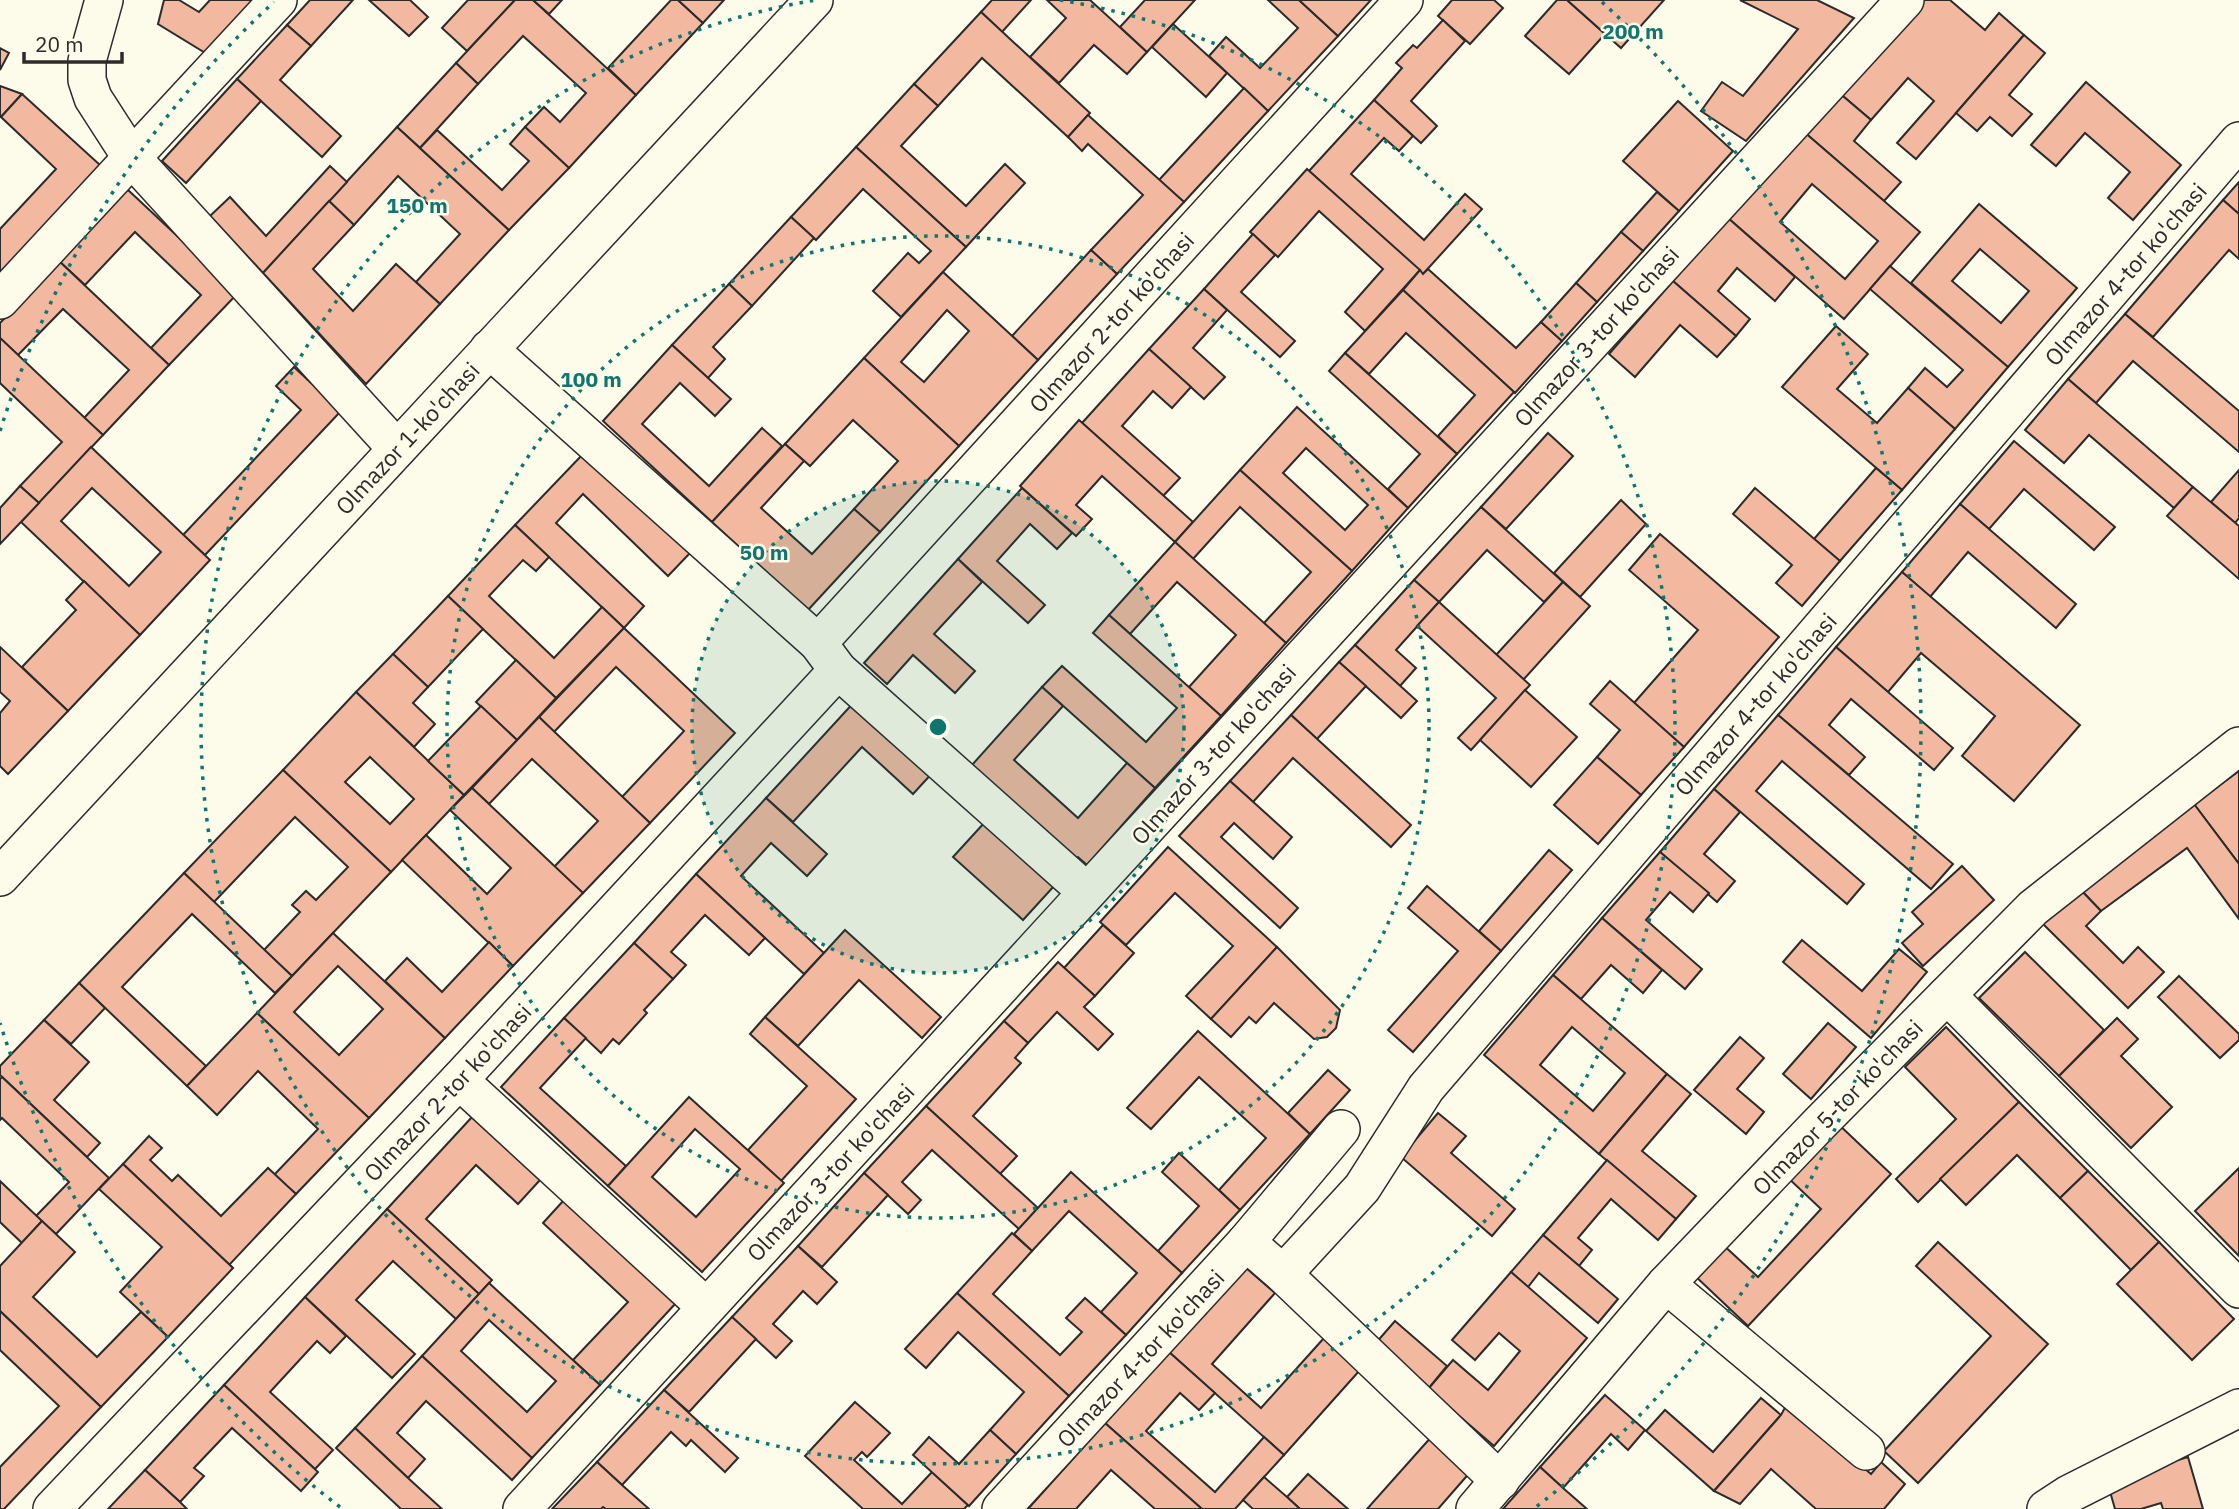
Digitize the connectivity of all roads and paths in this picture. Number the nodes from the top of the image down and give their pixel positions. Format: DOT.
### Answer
graph roads {
  1 [pos="104,0"];
  2 [pos="278,0"];
  3 [pos="814,0"];
  4 [pos="1404,0"];
  5 [pos="1890,4"];
  6 [pos="2239,141"];
  7 [pos="131,157"];
  8 [pos="0,300"];
  9 [pos="489,349"];
  10 [pos="397,449"];
  11 [pos="828,656"];
  12 [pos="2239,746"];
  13 [pos="0,877"];
  14 [pos="1087,892"];
  15 [pos="1947,995"];
  16 [pos="459,1080"];
  17 [pos="1341,1129"];
  18 [pos="1246,1242"];
  19 [pos="1283,1275"];
  20 [pos="1666,1284"];
  21 [pos="2239,1289"];
  22 [pos="706,1307"];
  23 [pos="2239,1408"];
  24 [pos="1866,1451"];
  25 [pos="1500,1481"];
  26 [pos="52,1509"];
  27 [pos="522,1509"];
  28 [pos="1001,1509"];
  29 [pos="1475,1509"];
  30 [pos="2046,1509"];
  1 -- 7 [label="street"];
  2 -- 7 [label="street"];
  3 -- 9 [label="street, Olmazor 1-ko'chasi"];
  4 -- 11 [label="street, Olmazor 2-tor ko'chasi"];
  5 -- 14 [label="street, Olmazor 3-tor ko'chasi"];
  6 -- 19 [label="street, Olmazor 4-tor ko'chasi"];
  7 -- 8 [label="street"];
  7 -- 10 [label="street"];
  9 -- 10 [label="street, Olmazor 1-ko'chasi"];
  9 -- 11 [label="street"];
  10 -- 13 [label="street, Olmazor 1-ko'chasi"];
  11 -- 14 [label="street"];
  11 -- 16 [label="street, Olmazor 2-tor ko'chasi"];
  12 -- 15 [label="street, Olmazor 5-tor ko'chasi"];
  14 -- 22 [label="street, Olmazor 3-tor ko'chasi"];
  15 -- 20 [label="street, Olmazor 5-tor ko'chasi"];
  15 -- 21 [label="street"];
  16 -- 22 [label="street"];
  16 -- 26 [label="street, Olmazor 2-tor ko'chasi"];
  17 -- 18 [label="street, Olmazor 4-tor ko'chasi"];
  18 -- 19 [label="street"];
  18 -- 28 [label="street, Olmazor 4-tor ko'chasi"];
  19 -- 25 [label="street"];
  20 -- 24 [label="street"];
  20 -- 25 [label="street, Olmazor 5-tor ko'chasi"];
  22 -- 27 [label="street, Olmazor 3-tor ko'chasi"];
  23 -- 30 [label="street"];
  25 -- 29 [label="street, Olmazor 5-tor ko'chasi"];
}
